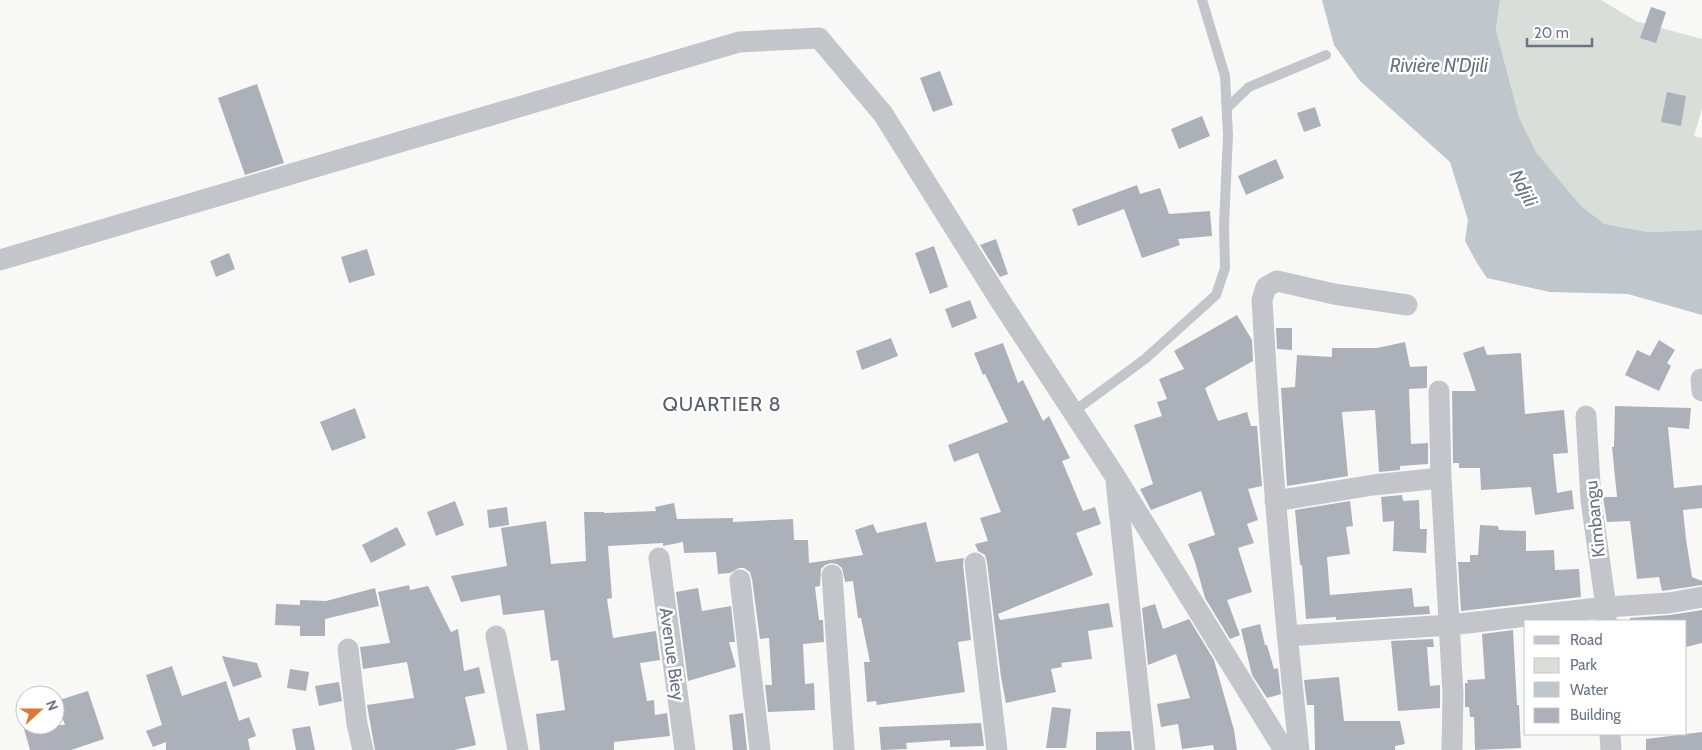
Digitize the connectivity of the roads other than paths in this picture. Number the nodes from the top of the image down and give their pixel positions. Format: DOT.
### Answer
graph roads {
  1 [pos="1202,0"];
  2 [pos="1326,55"];
  3 [pos="1227,108"];
  4 [pos="0,260"];
  5 [pos="1407,305"];
  6 [pos="1439,391"];
  7 [pos="1073,412"];
  8 [pos="1586,416"];
  9 [pos="1115,476"];
  10 [pos="1441,478"];
  11 [pos="1275,501"];
  12 [pos="659,558"];
  13 [pos="975,563"];
  14 [pos="832,575"];
  15 [pos="740,580"];
  16 [pos="1702,597"];
  17 [pos="1606,614"];
  18 [pos="1450,625"];
  19 [pos="496,636"];
  20 [pos="1287,636"];
  21 [pos="348,649"];
  22 [pos="1610,735"];
  23 [pos="363,750"];
  24 [pos="518,750"];
  25 [pos="685,750"];
  26 [pos="760,750"];
  27 [pos="844,750"];
  28 [pos="996,750"];
  29 [pos="1145,750"];
  30 [pos="1284,750"];
  31 [pos="1299,750"];
  32 [pos="1452,750"];
  33 [pos="1611,750"];
  1 -- 3 [label="lane"];
  2 -- 3 [label="lane"];
  3 -- 7 [label="lane"];
  4 -- 7 [label="street"];
  5 -- 11 [label="street"];
  6 -- 10 [label="street"];
  7 -- 9 [label="street"];
  8 -- 17 [label="street, Kimbangu"];
  9 -- 29 [label="street"];
  9 -- 30 [label="street"];
  10 -- 11 [label="street"];
  10 -- 18 [label="street"];
  11 -- 20 [label="street"];
  12 -- 25 [label="street, Avenue Biey"];
  13 -- 28 [label="street"];
  14 -- 27 [label="street"];
  15 -- 26 [label="street"];
  16 -- 17 [label="street"];
  17 -- 18 [label="street"];
  18 -- 20 [label="street"];
  18 -- 32 [label="street"];
  19 -- 24 [label="street"];
  20 -- 31 [label="street"];
  21 -- 23 [label="street"];
  22 -- 33 [label="street"];
}
